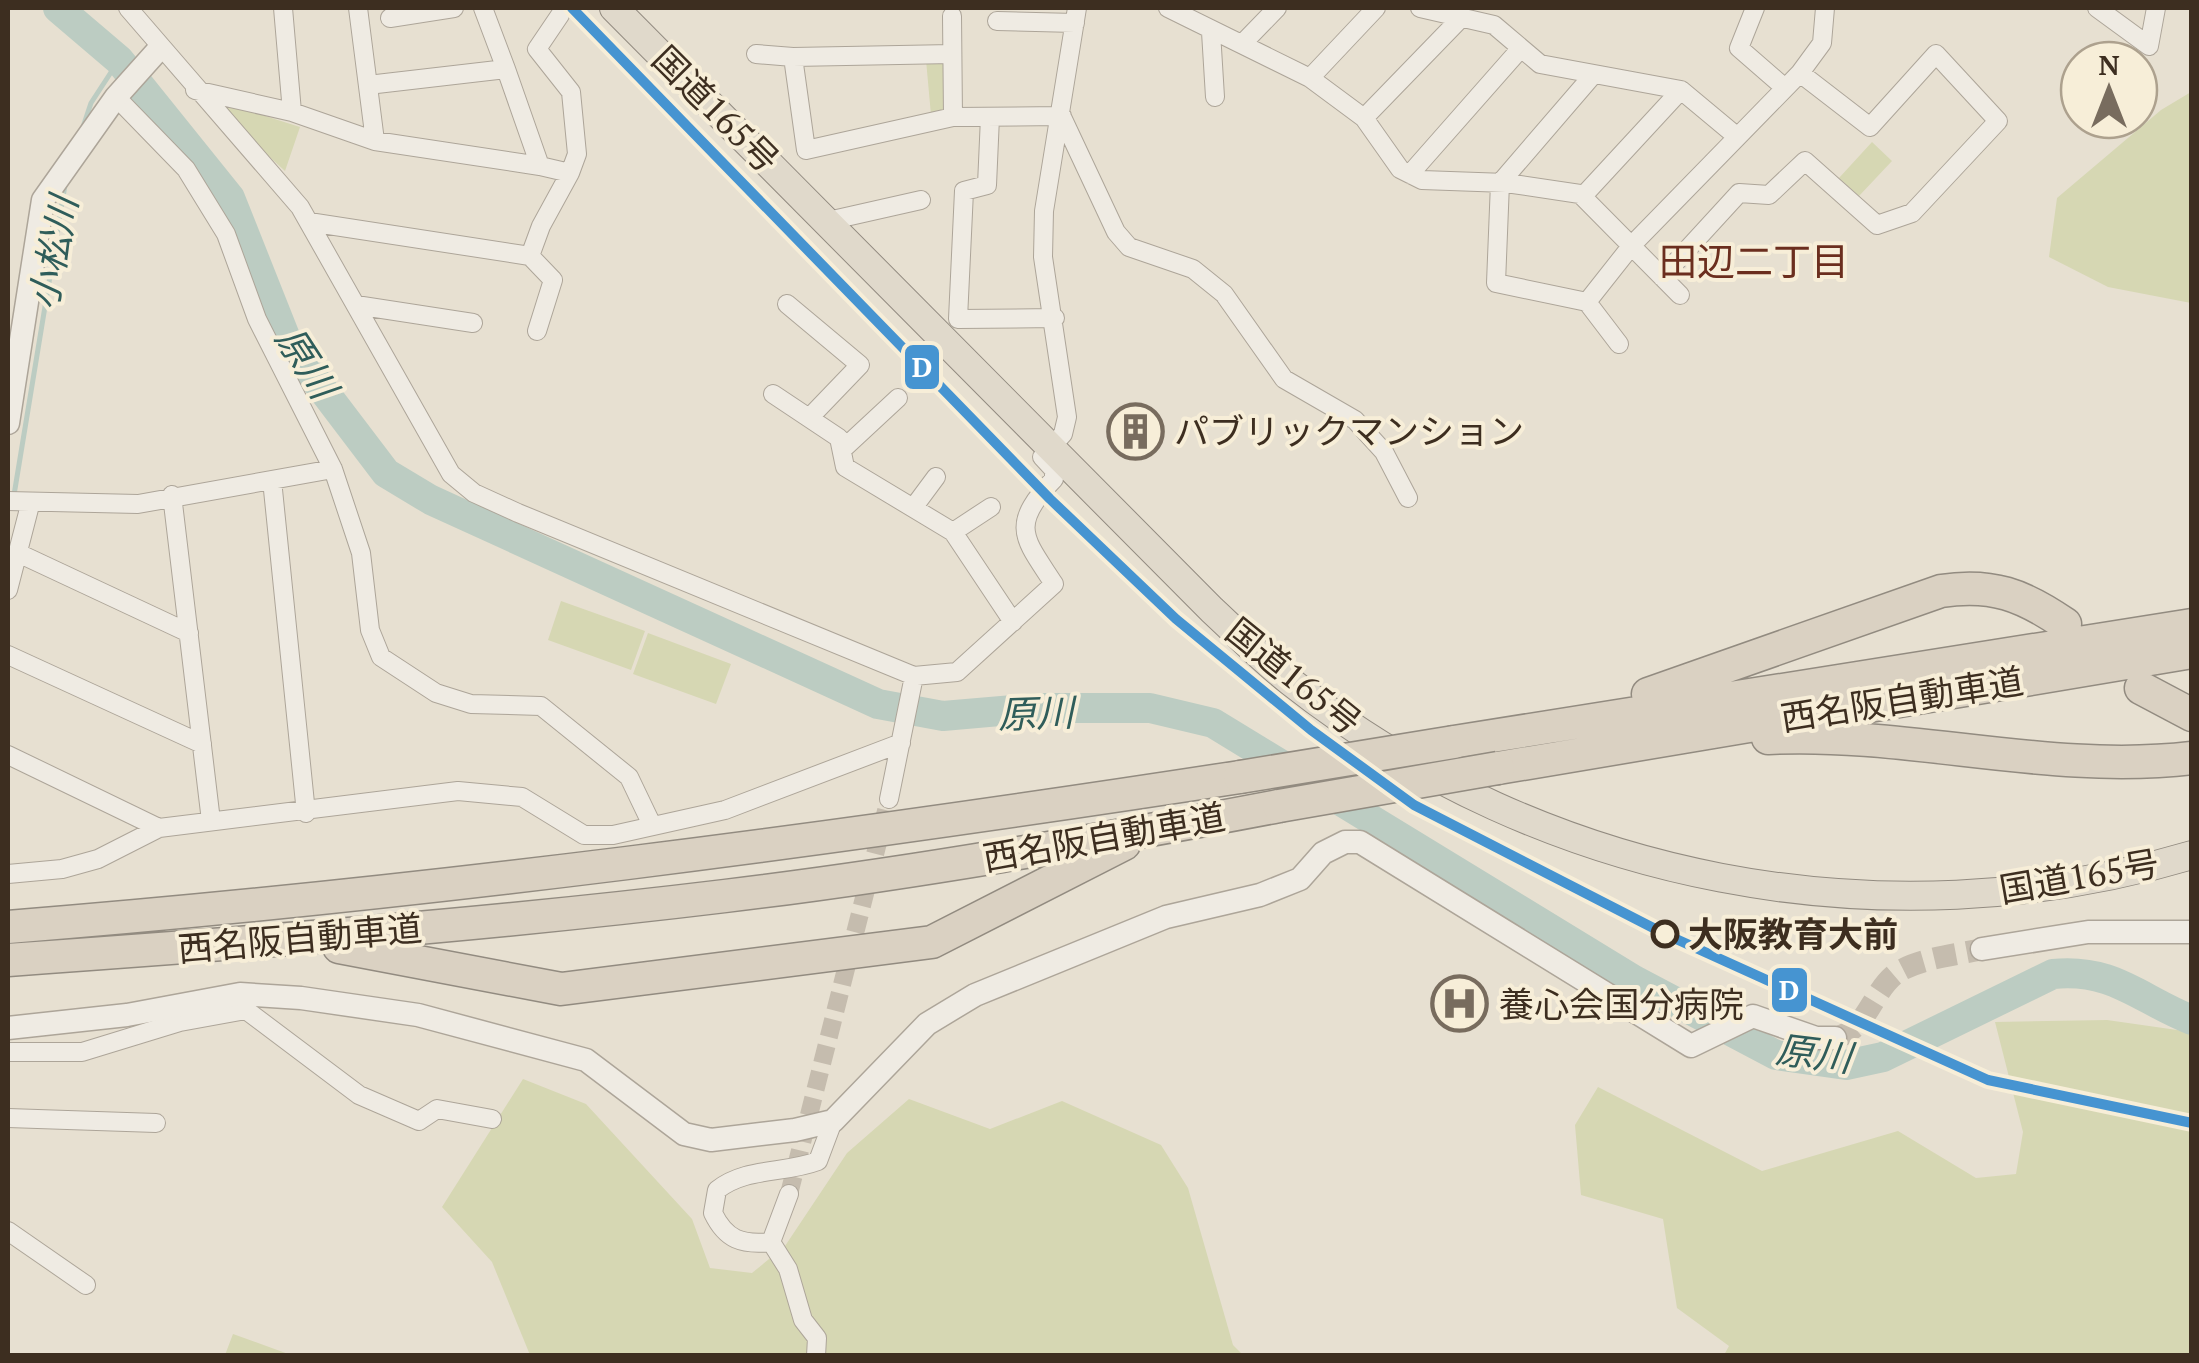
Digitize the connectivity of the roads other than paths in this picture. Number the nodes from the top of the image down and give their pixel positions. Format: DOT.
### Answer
graph roads {
  1 [pos="282,8"];
  2 [pos="358,8"];
  3 [pos="454,8"];
  4 [pos="483,8"];
  5 [pos="614,8"];
  6 [pos="1277,8"];
  7 [pos="1376,8"];
  8 [pos="1420,8"];
  9 [pos="1755,8"];
  10 [pos="1825,8"];
  11 [pos="2097,8"];
  12 [pos="2156,8"];
  13 [pos="1173,9"];
  14 [pos="138,12"];
  15 [pos="1076,15"];
  16 [pos="560,16"];
  17 [pos="952,16"];
  18 [pos="390,18"];
  19 [pos="1461,18"];
  20 [pos="998,21"];
  21 [pos="1210,32"];
  22 [pos="1244,42"];
  23 [pos="1521,48"];
  24 [pos="154,54"];
  25 [pos="756,54"];
  26 [pos="952,54"];
  27 [pos="794,58"];
  28 [pos="506,69"];
  29 [pos="1800,74"];
  30 [pos="1592,75"];
  31 [pos="1310,78"];
  32 [pos="368,85"];
  33 [pos="1784,88"];
  34 [pos="195,90"];
  35 [pos="1681,90"];
  36 [pos="120,93"];
  37 [pos="1215,97"];
  38 [pos="292,112"];
  39 [pos="953,116"];
  40 [pos="990,116"];
  41 [pos="1062,116"];
  42 [pos="1364,118"];
  43 [pos="1735,135"];
  44 [pos="375,141"];
  45 [pos="540,166"];
  46 [pos="570,172"];
  47 [pos="1410,174"];
  48 [pos="1500,183"];
  49 [pos="1583,196"];
  50 [pos="920,200"];
  51 [pos="828,221"];
  52 [pos="309,222"];
  53 [pos="1632,245"];
  54 [pos="530,256"];
  55 [pos="1662,278"];
  56 [pos="1680,295"];
  57 [pos="1587,302"];
  58 [pos="786,304"];
  59 [pos="356,305"];
  60 [pos="1055,318"];
  61 [pos="473,322"];
  62 [pos="537,331"];
  63 [pos="1620,344"];
  64 [pos="773,394"];
  65 [pos="898,398"];
  66 [pos="811,416"];
  67 [pos="8,423"];
  68 [pos="1050,448"];
  69 [pos="842,450"];
  70 [pos="333,469"];
  71 [pos="936,476"];
  72 [pos="272,480"];
  73 [pos="172,495"];
  74 [pos="1408,498"];
  75 [pos="8,501"];
  76 [pos="30,505"];
  77 [pos="992,507"];
  78 [pos="913,508"];
  79 [pos="953,532"];
  80 [pos="18,553"];
  81 [pos="8,590"];
  82 [pos="1013,622"];
  83 [pos="2065,624"];
  84 [pos="2192,625"];
  85 [pos="189,634"];
  86 [pos="2192,652"];
  87 [pos="8,654"];
  88 [pos="912,682"];
  89 [pos="2141,688"];
  90 [pos="2192,716"];
  91 [pos="903,734"];
  92 [pos="1454,742"];
  93 [pos="202,744"];
  94 [pos="8,754"];
  95 [pos="2192,758"];
  96 [pos="1498,768"];
  97 [pos="889,799"];
  98 [pos="306,813"];
  99 [pos="211,821"];
  100 [pos="651,823"];
  101 [pos="159,828"];
  102 [pos="1151,830"];
  103 [pos="2192,855"];
  104 [pos="8,874"];
  105 [pos="8,927"];
  106 [pos="2192,932"];
  107 [pos="299,939"];
  108 [pos="1982,950"];
  109 [pos="8,960"];
  110 [pos="8,1028"];
  111 [pos="1836,1038"];
  112 [pos="8,1052"];
  113 [pos="8,1118"];
  114 [pos="492,1120"];
  115 [pos="833,1121"];
  116 [pos="156,1123"];
  117 [pos="789,1194"];
  118 [pos="8,1230"];
  119 [pos="771,1242"];
  120 [pos="86,1285"];
  121 [pos="816,1356"];
  1 -- 38 [label="street"];
  2 -- 32 [label="street"];
  3 -- 18 [label="street"];
  4 -- 28 [label="street"];
  5 -- 51 [label="highway, 国道165号"];
  6 -- 22 [label="street"];
  7 -- 31 [label="street"];
  8 -- 19 [label="street"];
  9 -- 33 [label="street"];
  10 -- 29 [label="street"];
  11 -- 12 [label="street"];
  13 -- 21 [label="street"];
  14 -- 24 [label="street"];
  15 -- 20 [label="street"];
  15 -- 41 [label="street"];
  16 -- 46 [label="street"];
  17 -- 26 [label="street"];
  19 -- 23 [label="street"];
  19 -- 42 [label="street"];
  21 -- 22 [label="street"];
  21 -- 37 [label="street"];
  22 -- 31 [label="street"];
  23 -- 30 [label="street"];
  23 -- 47 [label="street"];
  24 -- 34 [label="street"];
  24 -- 36 [label="street"];
  25 -- 27 [label="street"];
  26 -- 27 [label="street"];
  26 -- 39 [label="street"];
  27 -- 39 [label="street"];
  28 -- 32 [label="street"];
  28 -- 45 [label="street"];
  29 -- 33 [label="street"];
  29 -- 55 [label="street"];
  30 -- 35 [label="street"];
  30 -- 48 [label="street"];
  31 -- 42 [label="street"];
  32 -- 44 [label="street"];
  33 -- 43 [label="street"];
  34 -- 38 [label="street"];
  34 -- 52 [label="street"];
  35 -- 43 [label="street"];
  35 -- 49 [label="street"];
  36 -- 67 [label="street"];
  36 -- 70 [label="street"];
  38 -- 44 [label="street"];
  39 -- 40 [label="street"];
  40 -- 41 [label="street"];
  40 -- 60 [label="street"];
  41 -- 60 [label="street"];
  41 -- 74 [label="street"];
  42 -- 47 [label="street"];
  43 -- 53 [label="street"];
  44 -- 45 [label="street"];
  45 -- 46 [label="street"];
  46 -- 54 [label="street"];
  47 -- 48 [label="street"];
  48 -- 49 [label="street"];
  48 -- 57 [label="street"];
  49 -- 53 [label="street"];
  50 -- 51 [label="street"];
  51 -- 68 [label="highway, 国道165号"];
  52 -- 54 [label="street"];
  52 -- 59 [label="street"];
  53 -- 55 [label="street"];
  53 -- 57 [label="street"];
  54 -- 62 [label="street"];
  55 -- 56 [label="street"];
  57 -- 63 [label="street"];
  58 -- 66 [label="street"];
  59 -- 61 [label="street"];
  59 -- 88 [label="street"];
  60 -- 68 [label="street"];
  64 -- 66 [label="street"];
  65 -- 69 [label="street"];
  66 -- 69 [label="street"];
  68 -- 82 [label="street"];
  68 -- 103 [label="highway, 国道165号"];
  69 -- 78 [label="street"];
  70 -- 72 [label="street"];
  70 -- 100 [label="street"];
  71 -- 78 [label="street"];
  72 -- 73 [label="street"];
  72 -- 98 [label="street"];
  73 -- 76 [label="street"];
  73 -- 85 [label="street"];
  75 -- 76 [label="street"];
  76 -- 80 [label="street"];
  77 -- 79 [label="street"];
  78 -- 79 [label="street"];
  79 -- 82 [label="street"];
  80 -- 81 [label="street"];
  80 -- 85 [label="street"];
  82 -- 88 [label="street"];
  83 -- 92 [label="highway"];
  84 -- 92 [label="highway, 西名阪自動車道"];
  85 -- 93 [label="street"];
  86 -- 96 [label="highway, 西名阪自動車道"];
  87 -- 93 [label="street"];
  88 -- 91 [label="street"];
  89 -- 90 [label="highway"];
  91 -- 97 [label="street"];
  91 -- 100 [label="street"];
  92 -- 105 [label="highway, 西名阪自動車道, bridge"];
  93 -- 99 [label="street"];
  94 -- 101 [label="street"];
  95 -- 96 [label="highway"];
  96 -- 102 [label="highway, 西名阪自動車道, bridge"];
  98 -- 99 [label="street"];
  98 -- 100 [label="street"];
  99 -- 101 [label="street"];
  101 -- 104 [label="street"];
  102 -- 107 [label="highway, 西名阪自動車道"];
  102 -- 107 [label="highway"];
  106 -- 108 [label="street"];
  107 -- 109 [label="highway, 西名阪自動車道"];
  110 -- 115 [label="street"];
  111 -- 115 [label="street"];
  112 -- 114 [label="street"];
  113 -- 116 [label="street"];
  115 -- 119 [label="street"];
  117 -- 119 [label="street"];
  118 -- 120 [label="street"];
  119 -- 121 [label="street"];
}
